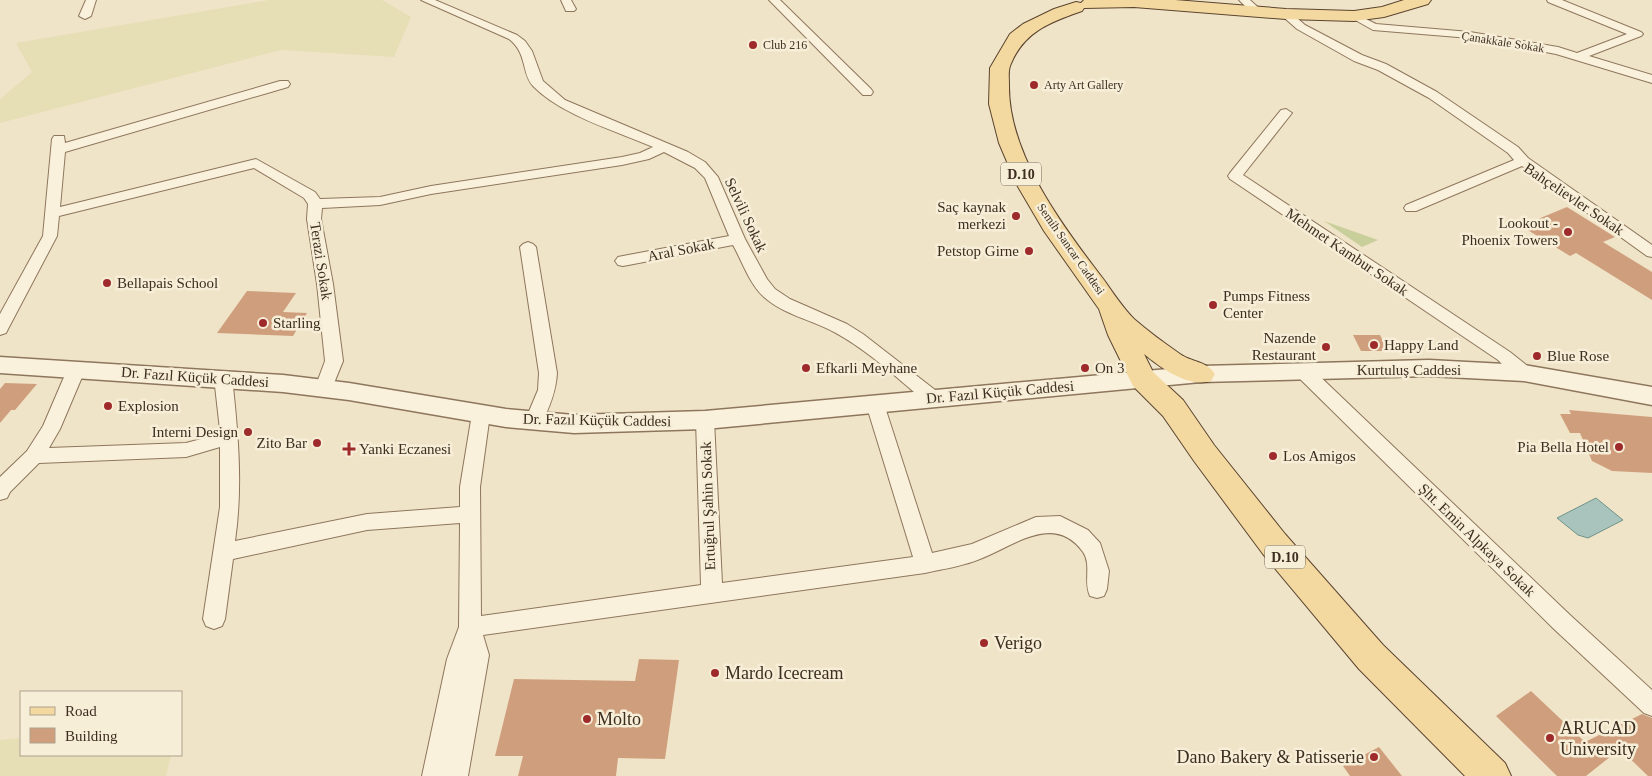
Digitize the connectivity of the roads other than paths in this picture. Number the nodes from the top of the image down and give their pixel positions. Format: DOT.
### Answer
graph roads {
  1 [pos="90,0"];
  2 [pos="426,0"];
  3 [pos="774,0"];
  4 [pos="1057,0"];
  5 [pos="1422,0"];
  6 [pos="1552,0"];
  7 [pos="1147,1"];
  8 [pos="1085,4"];
  9 [pos="1250,5"];
  10 [pos="1286,14"];
  11 [pos="85,16"];
  12 [pos="1354,16"];
  13 [pos="1029,28"];
  14 [pos="1579,56"];
  15 [pos="1652,79"];
  16 [pos="284,84"];
  17 [pos="866,92"];
  18 [pos="1286,113"];
  19 [pos="664,147"];
  20 [pos="1523,161"];
  21 [pos="315,204"];
  22 [pos="1410,208"];
  23 [pos="53,213"];
  24 [pos="738,239"];
  25 [pos="528,247"];
  26 [pos="1652,252"];
  27 [pos="623,261"];
  28 [pos="1118,316"];
  29 [pos="0,329"];
  30 [pos="0,365"];
  31 [pos="76,370"];
  32 [pos="1304,372"];
  33 [pos="1524,373"];
  34 [pos="1201,374"];
  35 [pos="223,378"];
  36 [pos="1154,378"];
  37 [pos="324,388"];
  38 [pos="1652,396"];
  39 [pos="933,398"];
  40 [pos="875,404"];
  41 [pos="481,414"];
  42 [pos="705,420"];
  43 [pos="534,421"];
  44 [pos="229,434"];
  45 [pos="34,456"];
  46 [pos="0,492"];
  47 [pos="471,514"];
  48 [pos="225,552"];
  49 [pos="925,564"];
  50 [pos="1097,589"];
  51 [pos="712,593"];
  52 [pos="214,620"];
  53 [pos="470,627"];
  54 [pos="1652,705"];
  55 [pos="1484,772"];
  56 [pos="434,776"];
  57 [pos="456,776"];
  1 -- 11 [label="street"];
  2 -- 19 [label="street, Selvili Sokak"];
  3 -- 17 [label="street"];
  4 -- 8 [label="main road, Semih Sancar Caddesi / D.10"];
  4 -- 13 [label="main road, Semih Sancar Caddesi / D.10"];
  5 -- 12 [label="main road, Semih Sancar Caddesi / D.10"];
  6 -- 14 [label="street"];
  7 -- 8 [label="main road, Semih Sancar Caddesi / D.10"];
  7 -- 9 [label="main road, Semih Sancar Caddesi / D.10"];
  8 -- 13 [label="main road, Semih Sancar Caddesi / D.10"];
  9 -- 10 [label="main road, Semih Sancar Caddesi / D.10"];
  10 -- 12 [label="main road, Semih Sancar Caddesi / D.10"];
  10 -- 20 [label="street"];
  12 -- 14 [label="street, Çanakkale Sokak"];
  13 -- 28 [label="main road, Semih Sancar Caddesi / D.10"];
  14 -- 15 [label="street, Çanakkale Sokak"];
  16 -- 23 [label="street"];
  18 -- 33 [label="street, Mehmet Kambur Sokak"];
  19 -- 21 [label="street"];
  19 -- 24 [label="street, Selvili Sokak"];
  20 -- 22 [label="street, Bahçelievler Sokak"];
  20 -- 26 [label="street, Bahçelievler Sokak"];
  21 -- 23 [label="street, Terazi Sokak"];
  21 -- 37 [label="street, Terazi Sokak"];
  23 -- 29 [label="street"];
  24 -- 27 [label="street, Aral Sokak"];
  24 -- 39 [label="street, Selvili Sokak"];
  25 -- 43 [label="street"];
  28 -- 34 [label="main road"];
  28 -- 36 [label="main road, Semih Sancar Caddesi / D.10"];
  30 -- 31 [label="street, Dr. Fazıl Küçük Caddesi"];
  31 -- 35 [label="street, Dr. Fazıl Küçük Caddesi"];
  31 -- 45 [label="street"];
  32 -- 33 [label="street, Kurtuluş Caddesi"];
  32 -- 34 [label="street, Kurtuluş Caddesi"];
  32 -- 54 [label="street, Şht. Emin Alpkaya Sokak"];
  33 -- 38 [label="street, Kurtuluş Caddesi"];
  34 -- 36 [label="street, Kurtuluş Caddesi"];
  35 -- 37 [label="street, Dr. Fazıl Küçük Caddesi"];
  35 -- 44 [label="street"];
  36 -- 39 [label="street, Dr. Fazıl Küçük Caddesi"];
  36 -- 55 [label="main road, Semih Sancar Caddesi / D.10"];
  37 -- 41 [label="street, Dr. Fazıl Küçük Caddesi"];
  39 -- 40 [label="street, Dr. Fazıl Küçük Caddesi"];
  40 -- 42 [label="street, Dr. Fazıl Küçük Caddesi"];
  40 -- 49 [label="street"];
  41 -- 43 [label="street, Dr. Fazıl Küçük Caddesi"];
  41 -- 47 [label="street"];
  42 -- 43 [label="street, Dr. Fazıl Küçük Caddesi"];
  42 -- 51 [label="street, Ertuğrul Şahin Sokak"];
  44 -- 45 [label="street"];
  44 -- 48 [label="street"];
  45 -- 46 [label="street"];
  47 -- 48 [label="street"];
  47 -- 53 [label="street"];
  48 -- 52 [label="street"];
  49 -- 50 [label="street"];
  49 -- 51 [label="street"];
  51 -- 53 [label="street"];
  53 -- 56 [label="street"];
  53 -- 57 [label="street"];
}
